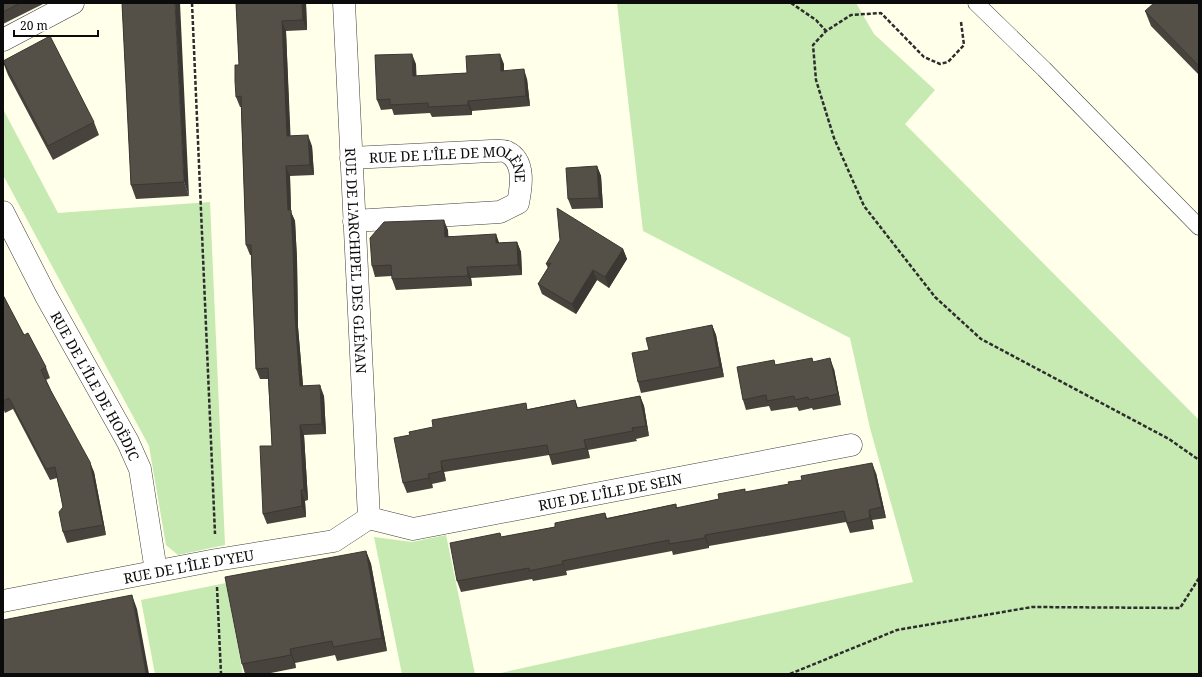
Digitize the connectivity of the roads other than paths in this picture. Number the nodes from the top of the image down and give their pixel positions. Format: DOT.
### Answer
graph roads {
  1 [pos="73,3"];
  2 [pos="344,3"];
  3 [pos="976,3"];
  4 [pos="3,40"];
  5 [pos="351,158"];
  6 [pos="3,212"];
  7 [pos="354,221"];
  8 [pos="1199,228"];
  9 [pos="851,445"];
  10 [pos="369,518"];
  11 [pos="156,571"];
  12 [pos="3,601"];
  1 -- 4 [label="street"];
  2 -- 5 [label="street, RUE DE L'ARCHIPEL DES GLÉNAN"];
  3 -- 8 [label="lane"];
  5 -- 7 [label="street, RUE DE L'ARCHIPEL DES GLÉNAN"];
  5 -- 7 [label="street, RUE DE L'ÎLE DE MOLÈNE"];
  6 -- 11 [label="street, RUE DE L'ÎLE DE HOËDIC"];
  7 -- 10 [label="street, RUE DE L'ARCHIPEL DES GLÉNAN"];
  9 -- 10 [label="street, RUE DE L'ÎLE DE SEIN"];
  10 -- 11 [label="street, RUE DE L'ÎLE D'YEU"];
  11 -- 12 [label="street, RUE DE L'ÎLE D'YEU"];
}
